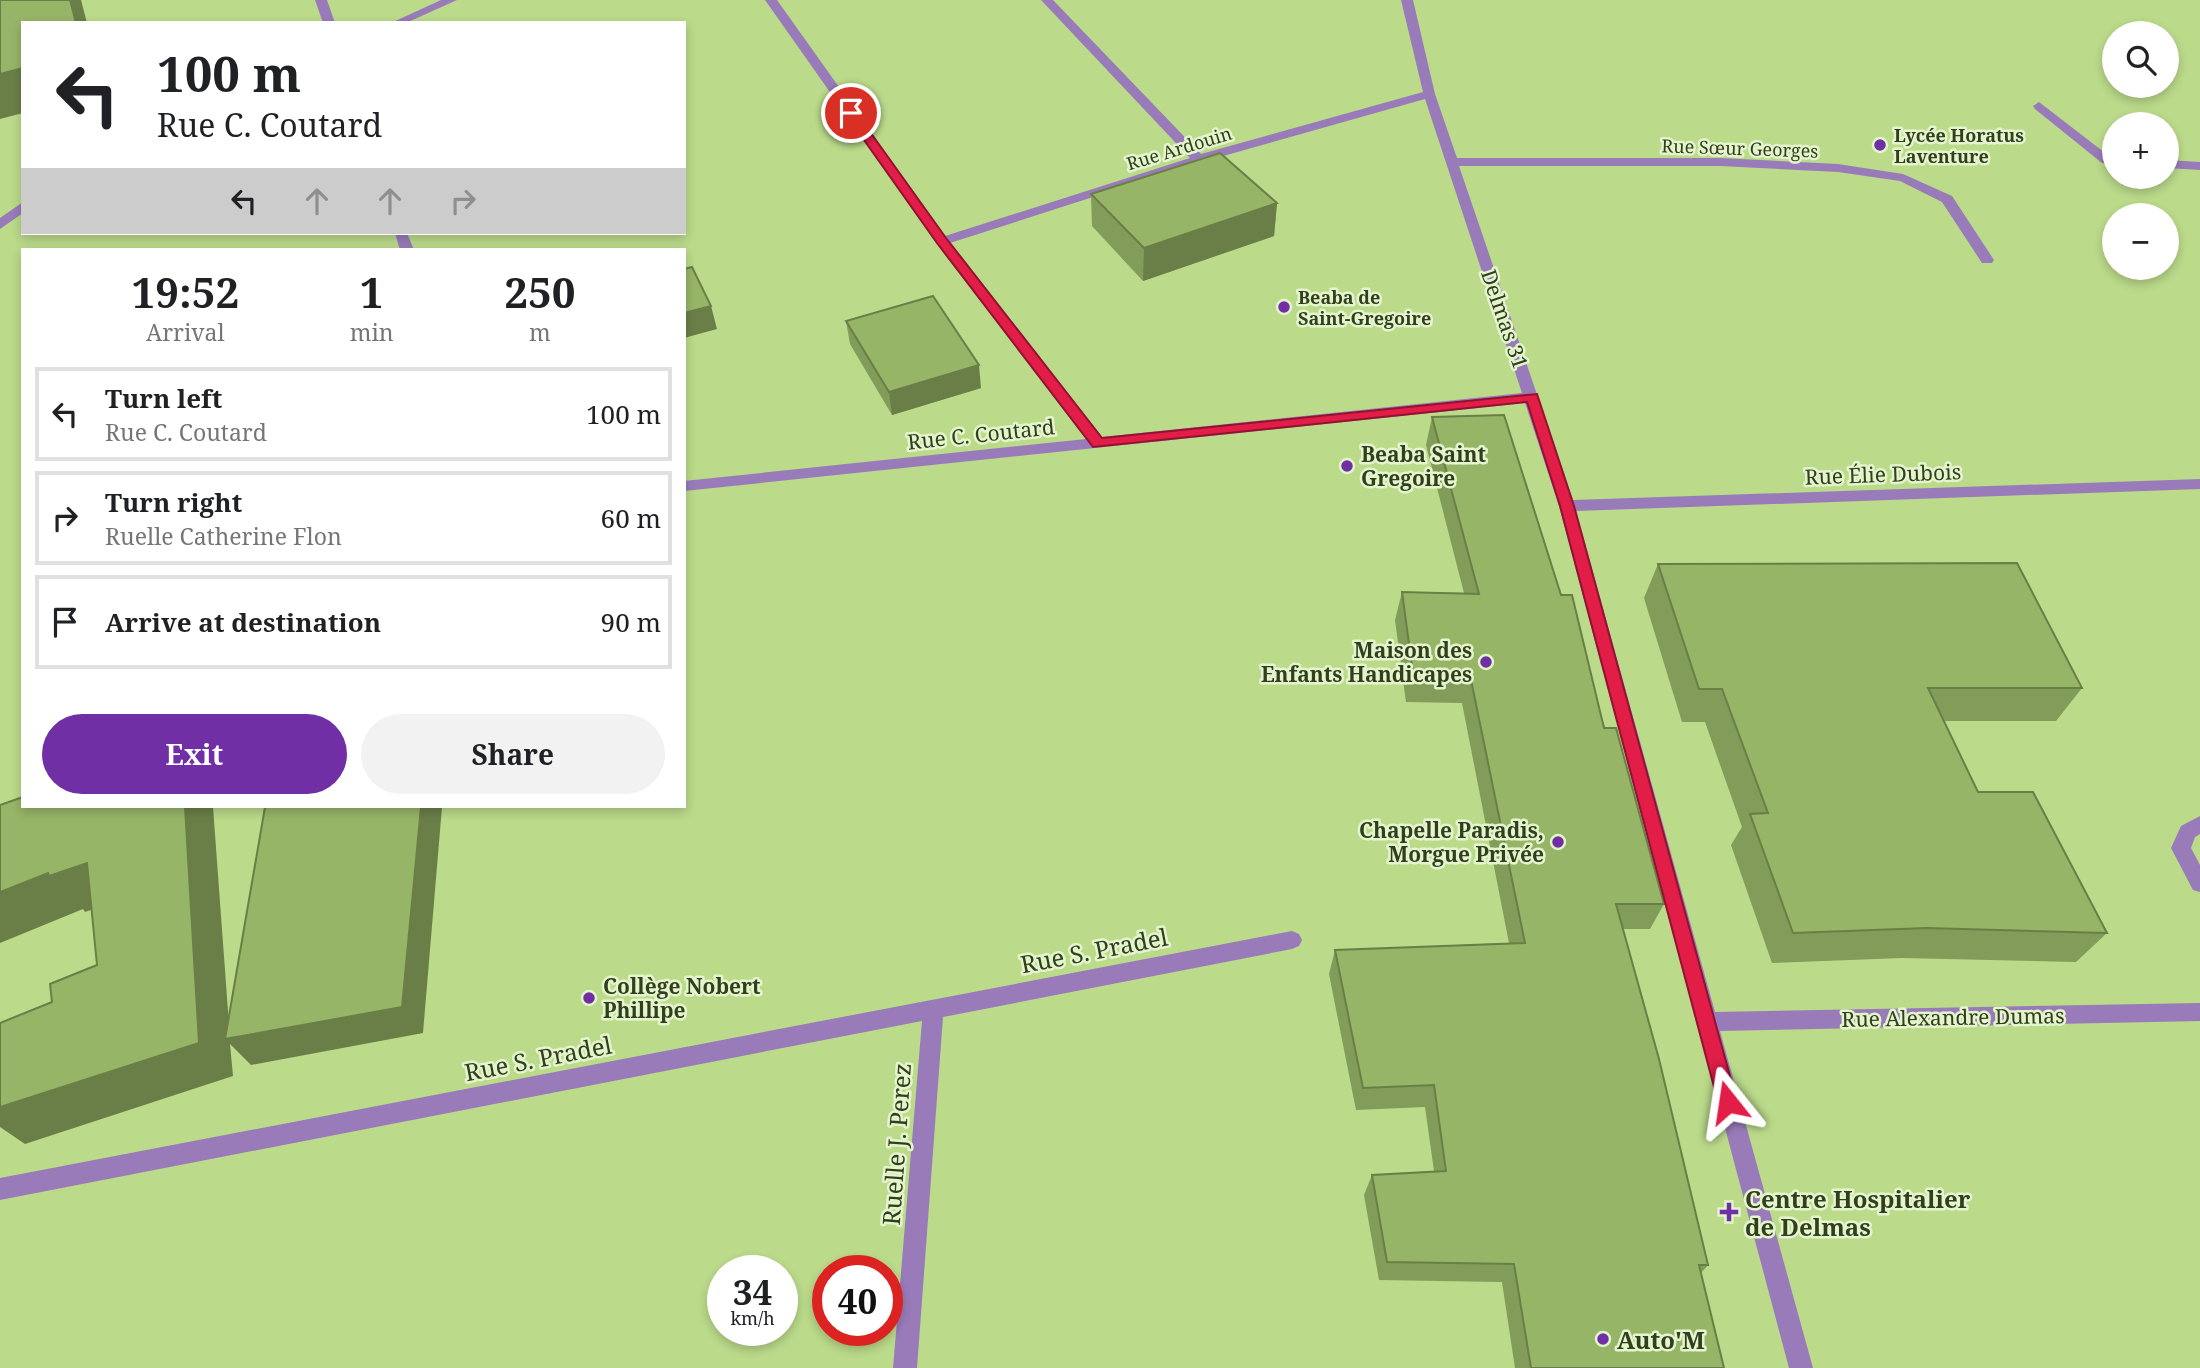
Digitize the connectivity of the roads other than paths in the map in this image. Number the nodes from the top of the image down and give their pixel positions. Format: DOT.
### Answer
graph roads {
  1 [pos="321,0"];
  2 [pos="451,0"];
  3 [pos="771,0"];
  4 [pos="1047,0"];
  5 [pos="1407,0"];
  6 [pos="328,21"];
  7 [pos="401,21"];
  8 [pos="1429,94"];
  9 [pos="2039,106"];
  10 [pos="2102,157"];
  11 [pos="1198,159"];
  12 [pos="1452,162"];
  13 [pos="2179,165"];
  14 [pos="2200,166"];
  15 [pos="21,208"];
  16 [pos="0,225"];
  17 [pos="942,241"];
  18 [pos="1987,260"];
  19 [pos="1532,397"];
  20 [pos="1098,443"];
  21 [pos="2200,484"];
  22 [pos="686,486"];
  23 [pos="1567,506"];
  24 [pos="2200,824"];
  25 [pos="2200,884"];
  26 [pos="1292,940"];
  27 [pos="933,1007"];
  28 [pos="2200,1012"];
  29 [pos="1706,1022"];
  30 [pos="0,1189"];
  31 [pos="905,1368"];
  32 [pos="1801,1368"];
  1 -- 6 [label="street"];
  2 -- 7 [label="street"];
  3 -- 17 [label="street"];
  4 -- 11 [label="street"];
  5 -- 8 [label="street, Delmas 31"];
  8 -- 11 [label="street, Rue Ardouin"];
  8 -- 12 [label="street, Delmas 31"];
  9 -- 10 [label="street"];
  11 -- 17 [label="street, Rue Ardouin"];
  12 -- 18 [label="street, Rue Sœur Georges"];
  12 -- 19 [label="street, Delmas 31"];
  13 -- 14 [label="street"];
  15 -- 16 [label="street"];
  17 -- 20 [label="street"];
  19 -- 20 [label="street, Rue C. Coutard"];
  19 -- 23 [label="street, Delmas 31"];
  20 -- 22 [label="street, Rue C. Coutard"];
  21 -- 23 [label="street, Rue Élie Dubois"];
  23 -- 29 [label="street, Delmas 31"];
  24 -- 25 [label="street"];
  26 -- 27 [label="street, Rue S. Pradel"];
  27 -- 30 [label="street, Rue S. Pradel"];
  27 -- 31 [label="street, Ruelle J. Perez"];
  28 -- 29 [label="street, Rue Alexandre Dumas"];
  29 -- 32 [label="street, Delmas 31"];
}
